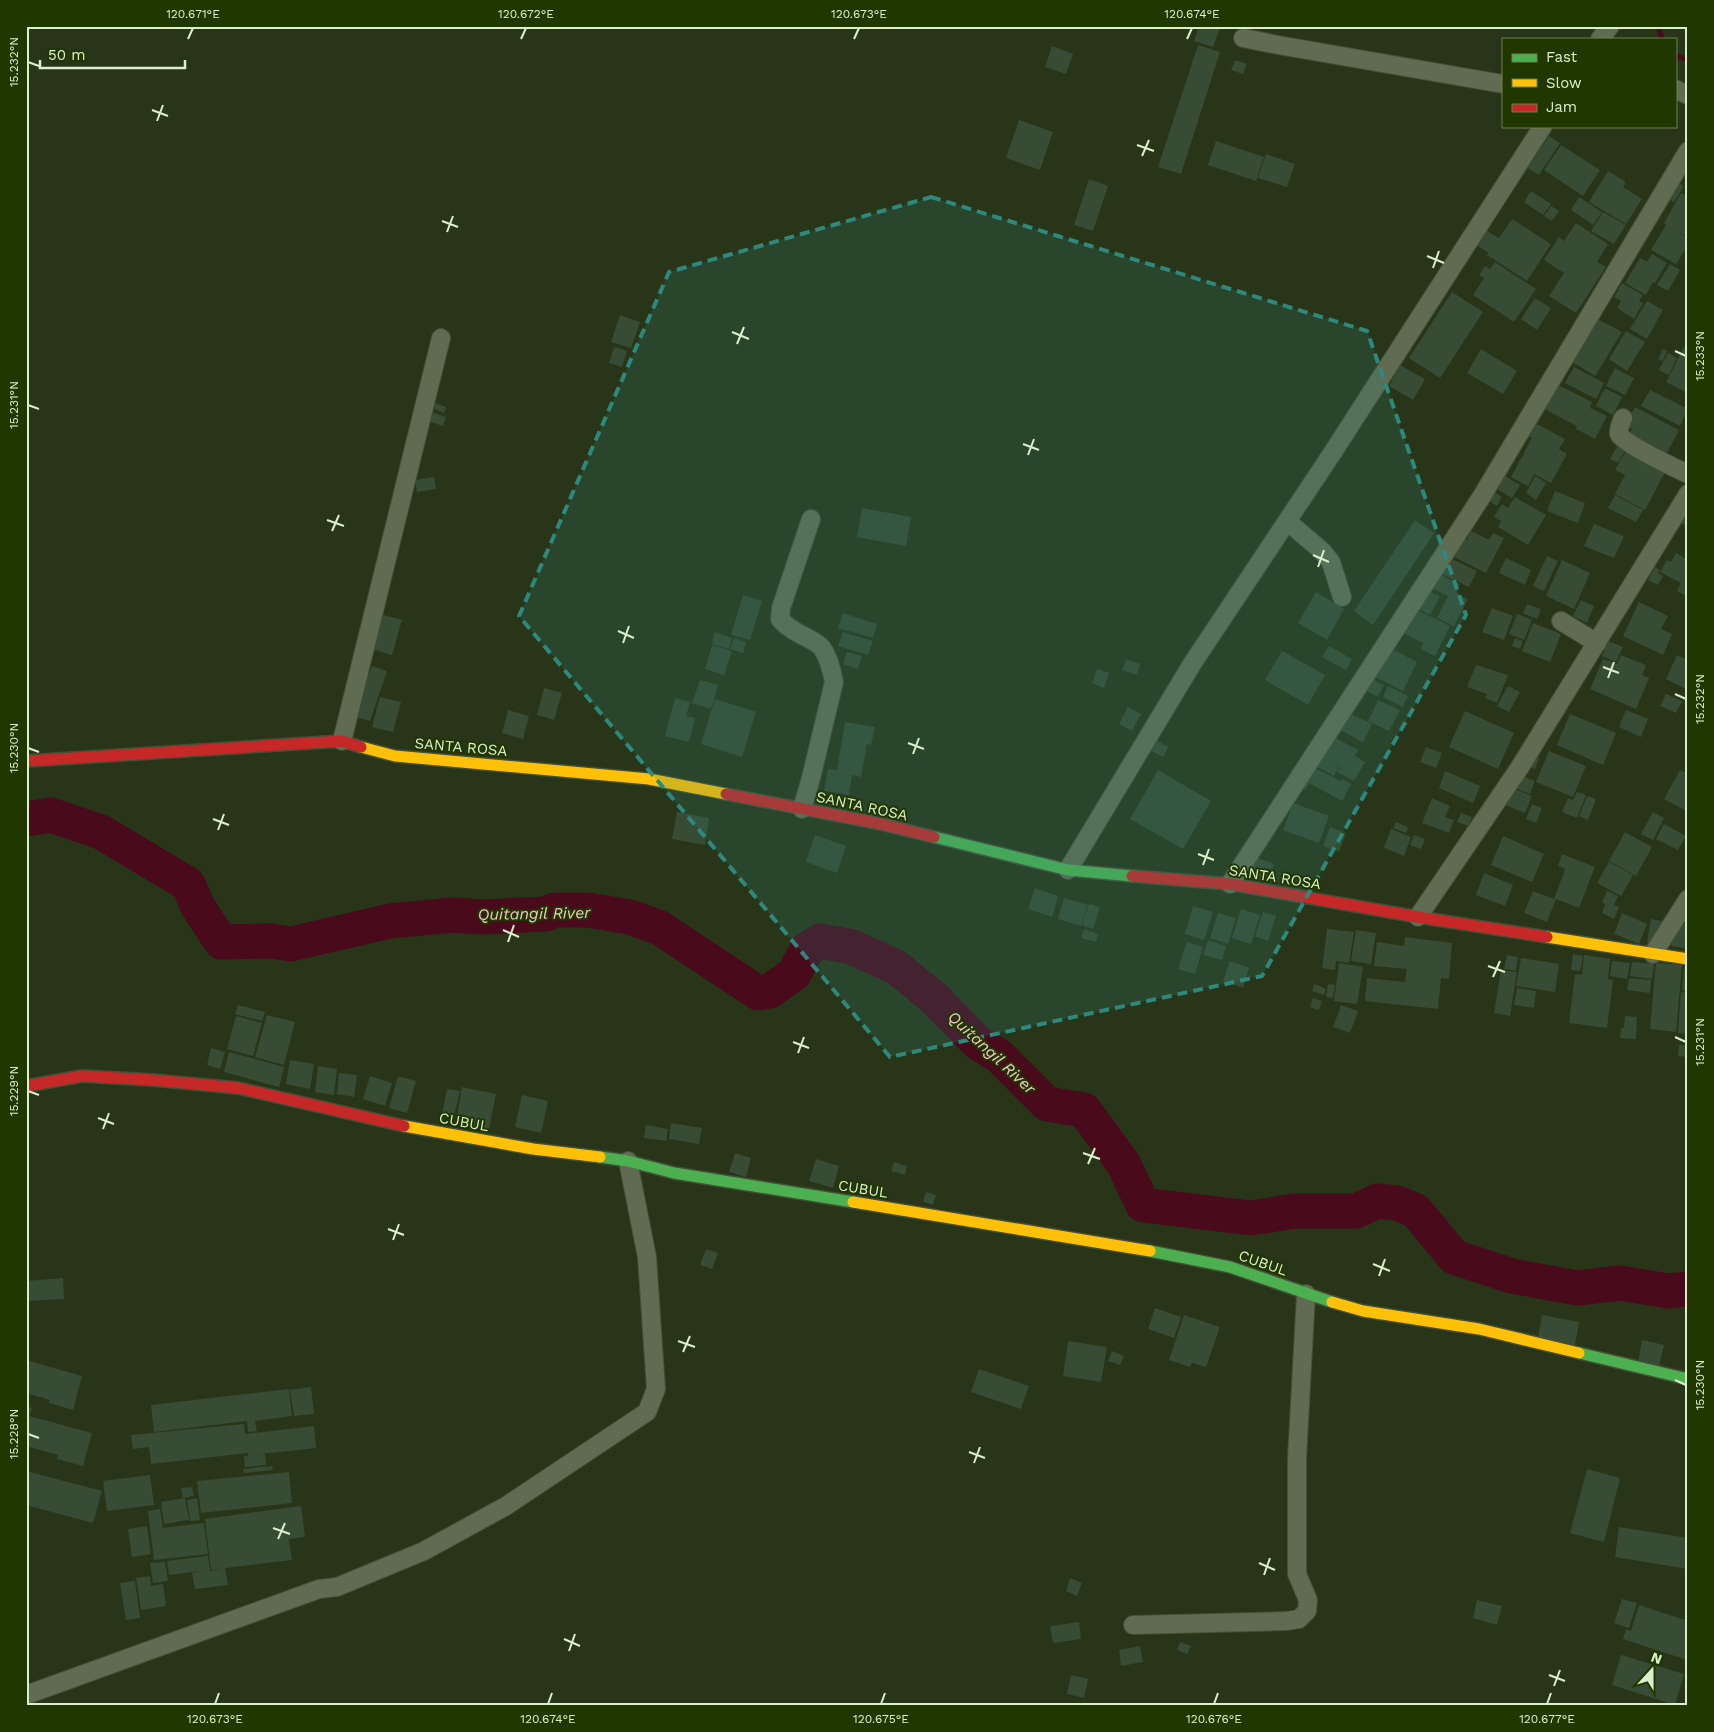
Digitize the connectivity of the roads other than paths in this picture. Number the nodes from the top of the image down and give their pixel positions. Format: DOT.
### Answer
graph roads {
  1 [pos="1610,26"];
  2 [pos="1243,38"];
  3 [pos="1601,38"];
  4 [pos="1502,84"];
  5 [pos="1676,89"];
  6 [pos="1688,95"];
  7 [pos="1542,128"];
  8 [pos="1688,151"];
  9 [pos="441,338"];
  10 [pos="1623,418"];
  11 [pos="1688,474"];
  12 [pos="1688,494"];
  13 [pos="811,519"];
  14 [pos="1287,521"];
  15 [pos="1342,597"];
  16 [pos="1561,621"];
  17 [pos="1597,642"];
  18 [pos="342,741"];
  19 [pos="26,761"];
  20 [pos="802,809"];
  21 [pos="1068,870"];
  22 [pos="1230,884"];
  23 [pos="1688,899"];
  24 [pos="1418,917"];
  25 [pos="1653,954"];
  26 [pos="1688,959"];
  27 [pos="26,1086"];
  28 [pos="628,1161"];
  29 [pos="1306,1294"];
  30 [pos="1688,1379"];
  31 [pos="1133,1625"];
  32 [pos="26,1695"];
  1 -- 3 [label="street"];
  2 -- 4 [label="street"];
  5 -- 6 [label="street"];
  7 -- 14 [label="street"];
  8 -- 22 [label="street"];
  9 -- 18 [label="street"];
  10 -- 11 [label="street"];
  12 -- 17 [label="street"];
  13 -- 20 [label="street"];
  14 -- 15 [label="street"];
  14 -- 21 [label="street"];
  16 -- 17 [label="street"];
  17 -- 24 [label="street"];
  18 -- 19 [label="street, SANTA ROSA"];
  18 -- 20 [label="street, SANTA ROSA"];
  20 -- 21 [label="street, SANTA ROSA"];
  21 -- 22 [label="street, SANTA ROSA"];
  22 -- 24 [label="street, SANTA ROSA"];
  23 -- 25 [label="street"];
  24 -- 25 [label="street, SANTA ROSA"];
  25 -- 26 [label="street, SANTA ROSA"];
  27 -- 28 [label="street, CUBUL"];
  28 -- 29 [label="street, CUBUL"];
  28 -- 32 [label="street"];
  29 -- 30 [label="street, CUBUL"];
  29 -- 31 [label="street"];
}
